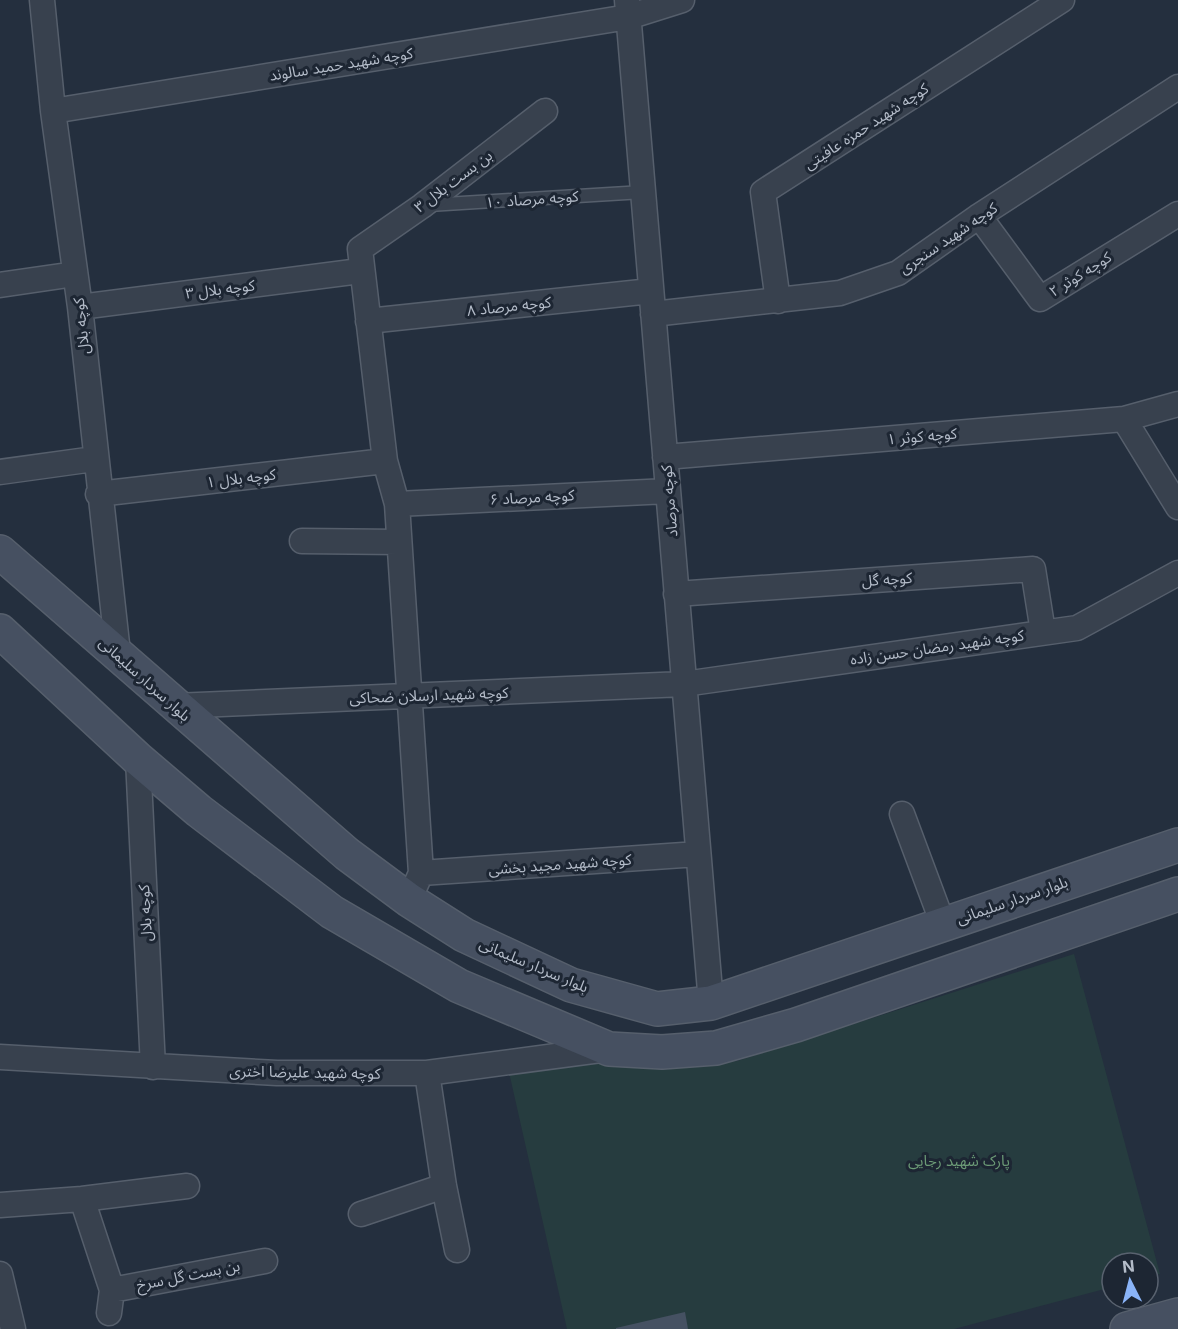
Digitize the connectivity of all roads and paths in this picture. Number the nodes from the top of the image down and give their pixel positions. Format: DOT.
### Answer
graph roads {
  1 [pos="42,0"];
  2 [pos="682,0"];
  3 [pos="1062,0"];
  4 [pos="628,9"];
  5 [pos="1178,87"];
  6 [pos="53,111"];
  7 [pos="545,111"];
  8 [pos="643,192"];
  9 [pos="422,206"];
  10 [pos="1178,214"];
  11 [pos="980,216"];
  12 [pos="360,260"];
  13 [pos="75,274"];
  14 [pos="0,285"];
  15 [pos="778,301"];
  16 [pos="652,302"];
  17 [pos="80,307"];
  18 [pos="368,321"];
  19 [pos="1178,404"];
  20 [pos="1124,419"];
  21 [pos="665,457"];
  22 [pos="94,459"];
  23 [pos="385,461"];
  24 [pos="0,472"];
  25 [pos="668,491"];
  26 [pos="98,494"];
  27 [pos="397,504"];
  28 [pos="1178,507"];
  29 [pos="302,541"];
  30 [pos="399,542"];
  31 [pos="0,552"];
  32 [pos="1178,573"];
  33 [pos="676,594"];
  34 [pos="0,631"];
  35 [pos="1044,632"];
  36 [pos="118,653"];
  37 [pos="684,684"];
  38 [pos="410,695"];
  39 [pos="175,706"];
  40 [pos="138,759"];
  41 [pos="902,814"];
  42 [pos="1178,844"];
  43 [pos="699,855"];
  44 [pos="415,886"];
  45 [pos="1178,894"];
  46 [pos="943,924"];
  47 [pos="711,1003"];
  48 [pos="716,1048"];
  49 [pos="609,1049"];
  50 [pos="0,1057"];
  51 [pos="153,1067"];
  52 [pos="427,1073"];
  53 [pos="187,1185"];
  54 [pos="444,1186"];
  55 [pos="82,1199"];
  56 [pos="0,1205"];
  57 [pos="361,1214"];
  58 [pos="457,1250"];
  59 [pos="265,1261"];
  60 [pos="1,1284"];
  61 [pos="1178,1316"];
  62 [pos="13,1329"];
  63 [pos="1127,1329"];
  1 -- 6 [label="street, کوچه بلال"];
  2 -- 4 [label="street, کوچه شهید حمید سالوند"];
  3 -- 15 [label="street, کوچه شهید حمزه عافیتی"];
  4 -- 6 [label="street, کوچه شهید حمید سالوند"];
  4 -- 8 [label="street, کوچه مرصاد"];
  5 -- 11 [label="street, کوچه شهید سنجری"];
  6 -- 13 [label="street, کوچه بلال"];
  7 -- 9 [label="street, بن بست بلال ۳"];
  8 -- 9 [label="lane, کوچه مرصاد ۱۰"];
  8 -- 16 [label="street, کوچه مرصاد"];
  9 -- 12 [label="street, بن بست بلال ۳"];
  10 -- 11 [label="street, کوچه کوثر ۲"];
  11 -- 15 [label="street, کوچه شهید سنجری"];
  12 -- 17 [label="street, کوچه بلال ۳"];
  12 -- 18 [label="street"];
  13 -- 14 [label="street"];
  13 -- 17 [label="street, کوچه بلال"];
  15 -- 16 [label="street, کوچه شهید سنجری"];
  16 -- 18 [label="street, کوچه مرصاد ۸"];
  16 -- 21 [label="street, کوچه مرصاد"];
  17 -- 22 [label="street, کوچه بلال"];
  18 -- 23 [label="street"];
  19 -- 20 [label="street, کوچه کوثر ۱"];
  20 -- 21 [label="street, کوچه کوثر ۱"];
  20 -- 28 [label="street"];
  21 -- 25 [label="street, کوچه مرصاد"];
  22 -- 24 [label="street"];
  22 -- 26 [label="street, کوچه بلال"];
  23 -- 26 [label="street, کوچه بلال ۱"];
  23 -- 27 [label="street"];
  25 -- 27 [label="street, کوچه مرصاد ۶"];
  25 -- 33 [label="street, کوچه مرصاد"];
  26 -- 36 [label="street, کوچه بلال"];
  27 -- 30 [label="street"];
  29 -- 30 [label="street"];
  30 -- 38 [label="street"];
  31 -- 36 [label="main road, بلوار سردار سلیمانی"];
  32 -- 35 [label="street, کوچه شهید رمضان حسن زاده"];
  33 -- 35 [label="street, کوچه گل"];
  33 -- 37 [label="street, کوچه مرصاد"];
  34 -- 40 [label="main road"];
  35 -- 37 [label="street, کوچه شهید رمضان حسن زاده"];
  36 -- 39 [label="main road, بلوار سردار سلیمانی"];
  37 -- 38 [label="street, کوچه شهید ارسلان ضحاکی"];
  37 -- 43 [label="street, کوچه مرصاد"];
  38 -- 39 [label="street, کوچه شهید ارسلان ضحاکی"];
  38 -- 44 [label="street"];
  39 -- 44 [label="main road, بلوار سردار سلیمانی"];
  40 -- 49 [label="main road"];
  40 -- 51 [label="street, کوچه بلال"];
  41 -- 46 [label="street"];
  42 -- 46 [label="main road, بلوار سردار سلیمانی"];
  43 -- 44 [label="street, کوچه شهید مجید بخشی"];
  43 -- 47 [label="street, کوچه مرصاد"];
  44 -- 47 [label="main road, بلوار سردار سلیمانی"];
  45 -- 48 [label="main road"];
  46 -- 47 [label="main road, بلوار سردار سلیمانی"];
  47 -- 48 [label="main road"];
  48 -- 49 [label="main road"];
  49 -- 52 [label="street, کوچه شهید علیرضا اختری"];
  50 -- 51 [label="street, کوچه شهید علیرضا اختری"];
  51 -- 52 [label="street, کوچه شهید علیرضا اختری"];
  52 -- 54 [label="street"];
  53 -- 55 [label="street"];
  54 -- 57 [label="street"];
  54 -- 58 [label="street"];
  55 -- 56 [label="street"];
  55 -- 59 [label="street, بن بست گل سرخ"];
  60 -- 62 [label="street"];
  61 -- 63 [label="main road"];
}
